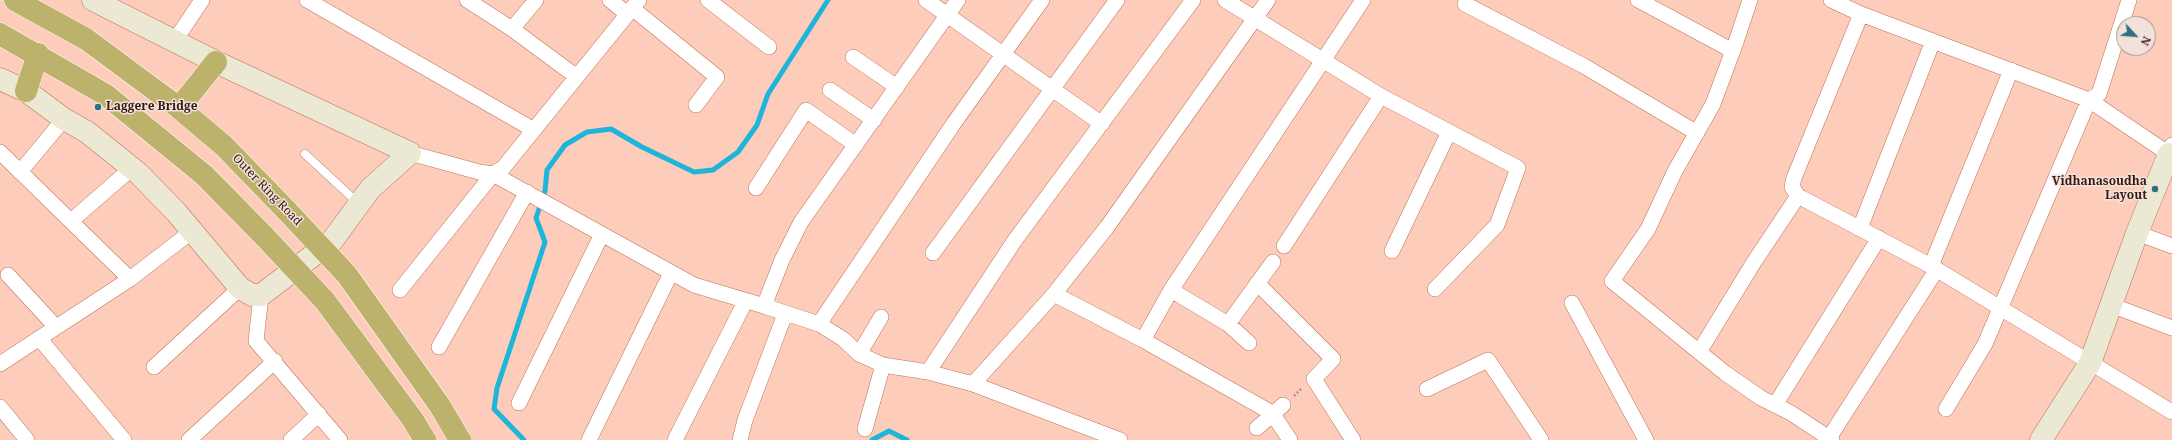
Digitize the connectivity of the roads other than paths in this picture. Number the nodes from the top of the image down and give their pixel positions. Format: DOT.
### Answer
graph roads {
  1 [pos="15,0"];
  2 [pos="93,0"];
  3 [pos="202,0"];
  4 [pos="307,0"];
  5 [pos="467,0"];
  6 [pos="536,0"];
  7 [pos="610,0"];
  8 [pos="708,0"];
  9 [pos="926,0"];
  10 [pos="958,0"];
  11 [pos="1042,0"];
  12 [pos="1117,0"];
  13 [pos="1193,0"];
  14 [pos="1225,0"];
  15 [pos="1268,0"];
  16 [pos="1362,0"];
  17 [pos="1638,0"];
  18 [pos="1750,0"];
  19 [pos="1831,0"];
  20 [pos="2129,0"];
  21 [pos="1465,4"];
  22 [pos="633,7"];
  23 [pos="1861,14"];
  24 [pos="947,15"];
  25 [pos="1256,19"];
  26 [pos="512,29"];
  27 [pos="0,34"];
  28 [pos="1934,41"];
  29 [pos="174,42"];
  30 [pos="769,47"];
  31 [pos="1733,51"];
  32 [pos="1003,53"];
  33 [pos="38,54"];
  34 [pos="853,57"];
  35 [pos="1322,60"];
  36 [pos="216,62"];
  37 [pos="2011,70"];
  38 [pos="577,77"];
  39 [pos="0,80"];
  40 [pos="897,87"];
  41 [pos="1053,89"];
  42 [pos="830,90"];
  43 [pos="26,91"];
  44 [pos="1381,96"];
  45 [pos="2089,100"];
  46 [pos="696,105"];
  47 [pos="179,108"];
  48 [pos="64,119"];
  49 [pos="874,120"];
  50 [pos="1102,124"];
  51 [pos="534,130"];
  52 [pos="1449,132"];
  53 [pos="1697,133"];
  54 [pos="856,145"];
  55 [pos="2171,151"];
  56 [pos="0,152"];
  57 [pos="410,153"];
  58 [pos="304,154"];
  59 [pos="132,168"];
  60 [pos="20,172"];
  61 [pos="493,174"];
  62 [pos="756,188"];
  63 [pos="529,193"];
  64 [pos="1798,196"];
  65 [pos="359,204"];
  66 [pos="71,221"];
  67 [pos="1860,228"];
  68 [pos="192,232"];
  69 [pos="2137,233"];
  70 [pos="602,234"];
  71 [pos="1879,238"];
  72 [pos="1284,246"];
  73 [pos="2172,246"];
  74 [pos="1392,251"];
  75 [pos="933,253"];
  76 [pos="1273,262"];
  77 [pos="1934,267"];
  78 [pos="672,273"];
  79 [pos="3,274"];
  80 [pos="130,279"];
  81 [pos="1257,284"];
  82 [pos="240,288"];
  83 [pos="1435,289"];
  84 [pos="400,290"];
  85 [pos="1171,290"];
  86 [pos="1054,294"];
  87 [pos="261,295"];
  88 [pos="745,302"];
  89 [pos="1572,303"];
  90 [pos="2111,305"];
  91 [pos="764,306"];
  92 [pos="2002,309"];
  93 [pos="785,314"];
  94 [pos="881,317"];
  95 [pos="819,324"];
  96 [pos="1228,324"];
  97 [pos="56,327"];
  98 [pos="2172,328"];
  99 [pos="39,338"];
  100 [pos="1143,340"];
  101 [pos="1249,343"];
  102 [pos="439,347"];
  103 [pos="1699,352"];
  104 [pos="859,354"];
  105 [pos="275,361"];
  106 [pos="2090,363"];
  107 [pos="0,364"];
  108 [pos="882,365"];
  109 [pos="154,367"];
  110 [pos="928,372"];
  111 [pos="973,384"];
  112 [pos="1427,389"];
  113 [pos="519,402"];
  114 [pos="1775,405"];
  115 [pos="0,407"];
  116 [pos="1946,408"];
  117 [pos="1278,409"];
  118 [pos="2172,412"];
  119 [pos="319,414"];
  120 [pos="1257,428"];
  121 [pos="865,429"];
  122 [pos="1830,439"];
  123 [pos="27,440"];
  124 [pos="124,440"];
  125 [pos="189,440"];
  126 [pos="291,440"];
  127 [pos="340,440"];
  128 [pos="424,440"];
  129 [pos="460,440"];
  130 [pos="589,440"];
  131 [pos="675,440"];
  132 [pos="740,440"];
  133 [pos="1120,440"];
  134 [pos="1290,440"];
  135 [pos="1353,440"];
  136 [pos="1541,440"];
  137 [pos="1646,440"];
  138 [pos="2040,440"];
  1 -- 47 [label="highway, Outer Ring Road"];
  2 -- 29 [label="street"];
  3 -- 29 [label="street"];
  4 -- 51 [label="street"];
  5 -- 26 [label="street"];
  6 -- 26 [label="street"];
  7 -- 22 [label="street"];
  8 -- 30 [label="street"];
  9 -- 24 [label="street"];
  10 -- 24 [label="street"];
  11 -- 32 [label="street"];
  12 -- 41 [label="street"];
  13 -- 50 [label="street"];
  14 -- 25 [label="street"];
  15 -- 25 [label="street"];
  16 -- 35 [label="street"];
  17 -- 31 [label="street"];
  18 -- 31 [label="street"];
  19 -- 23 [label="street"];
  20 -- 45 [label="street"];
  21 -- 53 [label="street"];
  22 -- 38 [label="street"];
  22 -- 46 [label="street"];
  23 -- 28 [label="street"];
  23 -- 64 [label="street"];
  24 -- 32 [label="street"];
  24 -- 40 [label="street"];
  25 -- 35 [label="street"];
  25 -- 86 [label="street"];
  26 -- 38 [label="street"];
  27 -- 33 [label="highway"];
  28 -- 37 [label="street"];
  28 -- 67 [label="street"];
  29 -- 36 [label="street"];
  31 -- 53 [label="street"];
  32 -- 41 [label="street"];
  32 -- 95 [label="street"];
  33 -- 43 [label="highway"];
  33 -- 128 [label="highway, bridge"];
  34 -- 40 [label="street"];
  35 -- 44 [label="street"];
  35 -- 85 [label="street"];
  36 -- 47 [label="highway"];
  36 -- 57 [label="street"];
  37 -- 45 [label="street"];
  37 -- 77 [label="street"];
  38 -- 51 [label="street"];
  39 -- 43 [label="street"];
  40 -- 49 [label="street"];
  41 -- 50 [label="street"];
  41 -- 75 [label="street"];
  42 -- 49 [label="street"];
  43 -- 48 [label="street"];
  44 -- 52 [label="street"];
  44 -- 72 [label="street"];
  45 -- 55 [label="street"];
  45 -- 92 [label="street"];
  47 -- 129 [label="highway, Outer Ring Road, bridge"];
  48 -- 59 [label="street"];
  48 -- 60 [label="street"];
  49 -- 54 [label="street"];
  50 -- 110 [label="street"];
  51 -- 61 [label="street"];
  52 -- 74 [label="street"];
  52 -- 83 [label="street"];
  53 -- 103 [label="street"];
  54 -- 62 [label="street"];
  54 -- 91 [label="street"];
  55 -- 69 [label="street"];
  56 -- 60 [label="street"];
  57 -- 61 [label="street"];
  57 -- 65 [label="street"];
  58 -- 65 [label="lane"];
  59 -- 66 [label="street"];
  59 -- 68 [label="street"];
  60 -- 66 [label="street"];
  61 -- 63 [label="street"];
  61 -- 84 [label="street"];
  63 -- 70 [label="street"];
  63 -- 102 [label="street"];
  64 -- 67 [label="street"];
  64 -- 103 [label="street"];
  65 -- 87 [label="street"];
  66 -- 80 [label="street"];
  67 -- 71 [label="street"];
  68 -- 80 [label="street"];
  68 -- 82 [label="street"];
  69 -- 73 [label="street"];
  69 -- 90 [label="street"];
  70 -- 78 [label="street"];
  70 -- 113 [label="street"];
  71 -- 77 [label="street"];
  71 -- 114 [label="street"];
  76 -- 81 [label="street"];
  77 -- 92 [label="street"];
  77 -- 122 [label="street"];
  78 -- 88 [label="street"];
  78 -- 130 [label="street"];
  79 -- 97 [label="street"];
  80 -- 97 [label="street"];
  81 -- 96 [label="street"];
  81 -- 135 [label="street"];
  82 -- 87 [label="street"];
  82 -- 109 [label="street"];
  85 -- 96 [label="street"];
  85 -- 100 [label="street"];
  86 -- 100 [label="street"];
  86 -- 111 [label="street"];
  87 -- 105 [label="street"];
  88 -- 91 [label="street"];
  88 -- 131 [label="street"];
  89 -- 137 [label="street"];
  90 -- 98 [label="street"];
  90 -- 106 [label="street"];
  91 -- 93 [label="street"];
  92 -- 106 [label="street"];
  92 -- 116 [label="street"];
  93 -- 95 [label="street"];
  93 -- 132 [label="street"];
  94 -- 104 [label="street"];
  95 -- 104 [label="street"];
  96 -- 101 [label="street"];
  97 -- 99 [label="street"];
  99 -- 107 [label="street"];
  99 -- 124 [label="street"];
  100 -- 117 [label="street"];
  103 -- 114 [label="street"];
  104 -- 108 [label="street"];
  105 -- 119 [label="street"];
  105 -- 125 [label="street"];
  106 -- 118 [label="street"];
  106 -- 138 [label="street"];
  108 -- 110 [label="street"];
  108 -- 121 [label="street"];
  110 -- 111 [label="street"];
  111 -- 133 [label="street"];
  112 -- 136 [label="street"];
  114 -- 122 [label="street"];
  115 -- 123 [label="street"];
  117 -- 120 [label="street"];
  117 -- 134 [label="street"];
  119 -- 126 [label="street"];
  119 -- 127 [label="street"];
}
